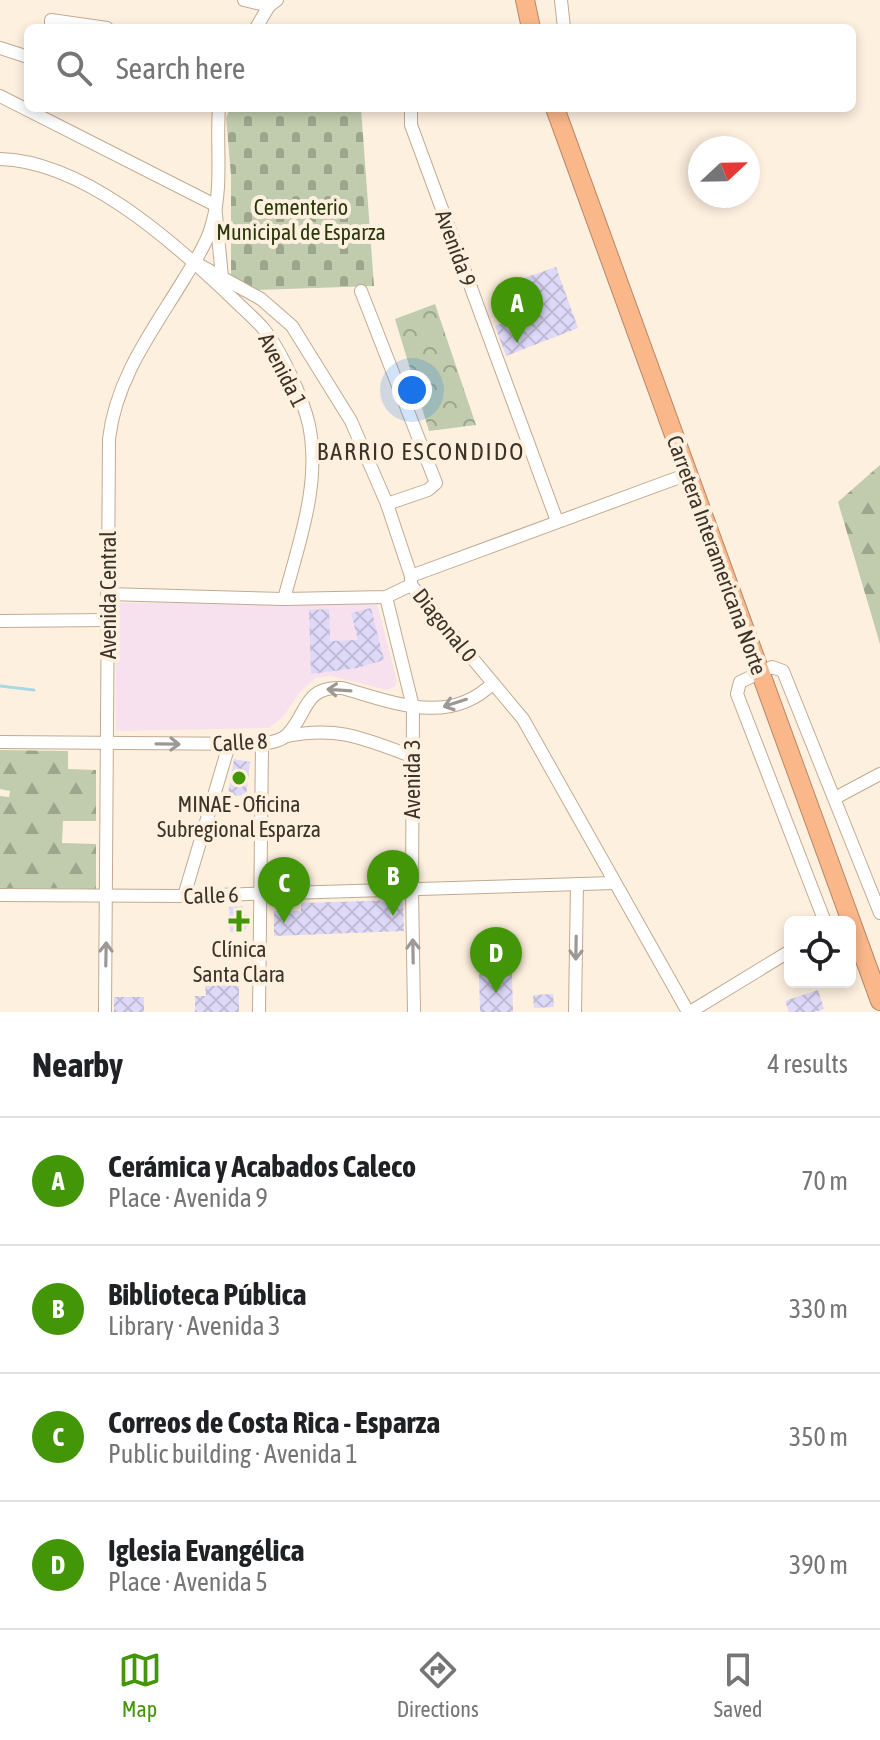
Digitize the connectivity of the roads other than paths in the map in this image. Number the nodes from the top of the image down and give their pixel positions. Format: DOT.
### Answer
graph roads {
  1 [pos="244,0"];
  2 [pos="525,0"];
  3 [pos="561,0"];
  4 [pos="272,2"];
  5 [pos="258,24"];
  6 [pos="530,24"];
  7 [pos="564,24"];
  8 [pos="0,48"];
  9 [pos="24,56"];
  10 [pos="0,96"];
  11 [pos="24,108"];
  12 [pos="32,112"];
  13 [pos="219,112"];
  14 [pos="410,112"];
  15 [pos="556,112"];
  16 [pos="0,159"];
  17 [pos="215,205"];
  18 [pos="194,262"];
  19 [pos="222,277"];
  20 [pos="361,291"];
  21 [pos="688,474"];
  22 [pos="387,504"];
  23 [pos="557,521"];
  24 [pos="411,580"];
  25 [pos="107,594"];
  26 [pos="386,597"];
  27 [pos="284,599"];
  28 [pos="108,620"];
  29 [pos="0,621"];
  30 [pos="759,673"];
  31 [pos="493,683"];
  32 [pos="413,707"];
  33 [pos="286,736"];
  34 [pos="0,742"];
  35 [pos="107,742"];
  36 [pos="262,744"];
  37 [pos="229,745"];
  38 [pos="411,756"];
  39 [pos="880,774"];
  40 [pos="835,798"];
  41 [pos="614,883"];
  42 [pos="577,884"];
  43 [pos="412,890"];
  44 [pos="262,894"];
  45 [pos="0,895"];
  46 [pos="107,896"];
  47 [pos="184,896"];
  48 [pos="880,913"];
  49 [pos="823,916"];
  50 [pos="847,916"];
  51 [pos="856,937"];
  52 [pos="784,955"];
  53 [pos="877,981"];
  54 [pos="880,1001"];
  55 [pos="105,1012"];
  56 [pos="259,1012"];
  57 [pos="414,1012"];
  58 [pos="575,1012"];
  59 [pos="689,1012"];
  1 -- 4 [label="street"];
  2 -- 6 [label="highway"];
  3 -- 7 [label="street"];
  4 -- 5 [label="street"];
  8 -- 9 [label="street"];
  10 -- 11 [label="street"];
  12 -- 17 [label="street"];
  13 -- 17 [label="street, Avenida Central"];
  14 -- 23 [label="street, Avenida 9"];
  15 -- 21 [label="highway, Carretera Interamericana Norte"];
  16 -- 18 [label="street"];
  17 -- 18 [label="street, Avenida Central"];
  17 -- 19 [label="street, Avenida Central"];
  18 -- 19 [label="street, Diagonal 0"];
  18 -- 25 [label="street, Avenida Central"];
  18 -- 27 [label="street, Avenida 1"];
  19 -- 22 [label="street, Diagonal 0"];
  20 -- 22 [label="street"];
  21 -- 23 [label="street"];
  21 -- 30 [label="highway, Carretera Interamericana Norte"];
  22 -- 24 [label="street, Diagonal 0"];
  23 -- 24 [label="street"];
  24 -- 26 [label="street"];
  24 -- 31 [label="street, Diagonal 0"];
  25 -- 27 [label="street"];
  25 -- 28 [label="street, Avenida Central"];
  26 -- 27 [label="street"];
  26 -- 32 [label="street, Avenida 3"];
  28 -- 29 [label="street"];
  28 -- 35 [label="street, Avenida Central"];
  30 -- 40 [label="street"];
  30 -- 49 [label="street"];
  30 -- 50 [label="highway, Carretera Interamericana Norte"];
  31 -- 32 [label="street, Calle 8, one-way"];
  31 -- 41 [label="street, Diagonal 0"];
  32 -- 33 [label="street, Calle 8, one-way"];
  32 -- 38 [label="street, Avenida 3"];
  33 -- 36 [label="street, Calle 8"];
  33 -- 38 [label="street"];
  34 -- 35 [label="street, Calle 8"];
  35 -- 37 [label="street, Calle 8, one-way"];
  35 -- 46 [label="street, Avenida Central"];
  36 -- 37 [label="street, Calle 8"];
  36 -- 44 [label="street"];
  37 -- 47 [label="street"];
  38 -- 43 [label="street, Avenida 3"];
  39 -- 40 [label="street"];
  40 -- 48 [label="street"];
  41 -- 42 [label="street, Calle 6"];
  41 -- 59 [label="street, Diagonal 0"];
  42 -- 43 [label="street, Calle 6"];
  42 -- 58 [label="street, one-way"];
  43 -- 44 [label="street, Calle 6"];
  57 -- 43 [label="street, Avenida 3, one-way"];
  44 -- 47 [label="street, Calle 6"];
  44 -- 56 [label="street"];
  45 -- 46 [label="street, Calle 6"];
  46 -- 47 [label="street, Calle 6"];
  55 -- 46 [label="street, Avenida Central, one-way"];
  51 -- 53 [label="highway, Carretera Interamericana Norte"];
  52 -- 59 [label="street"];
  53 -- 54 [label="highway, Carretera Interamericana Norte"];
}
